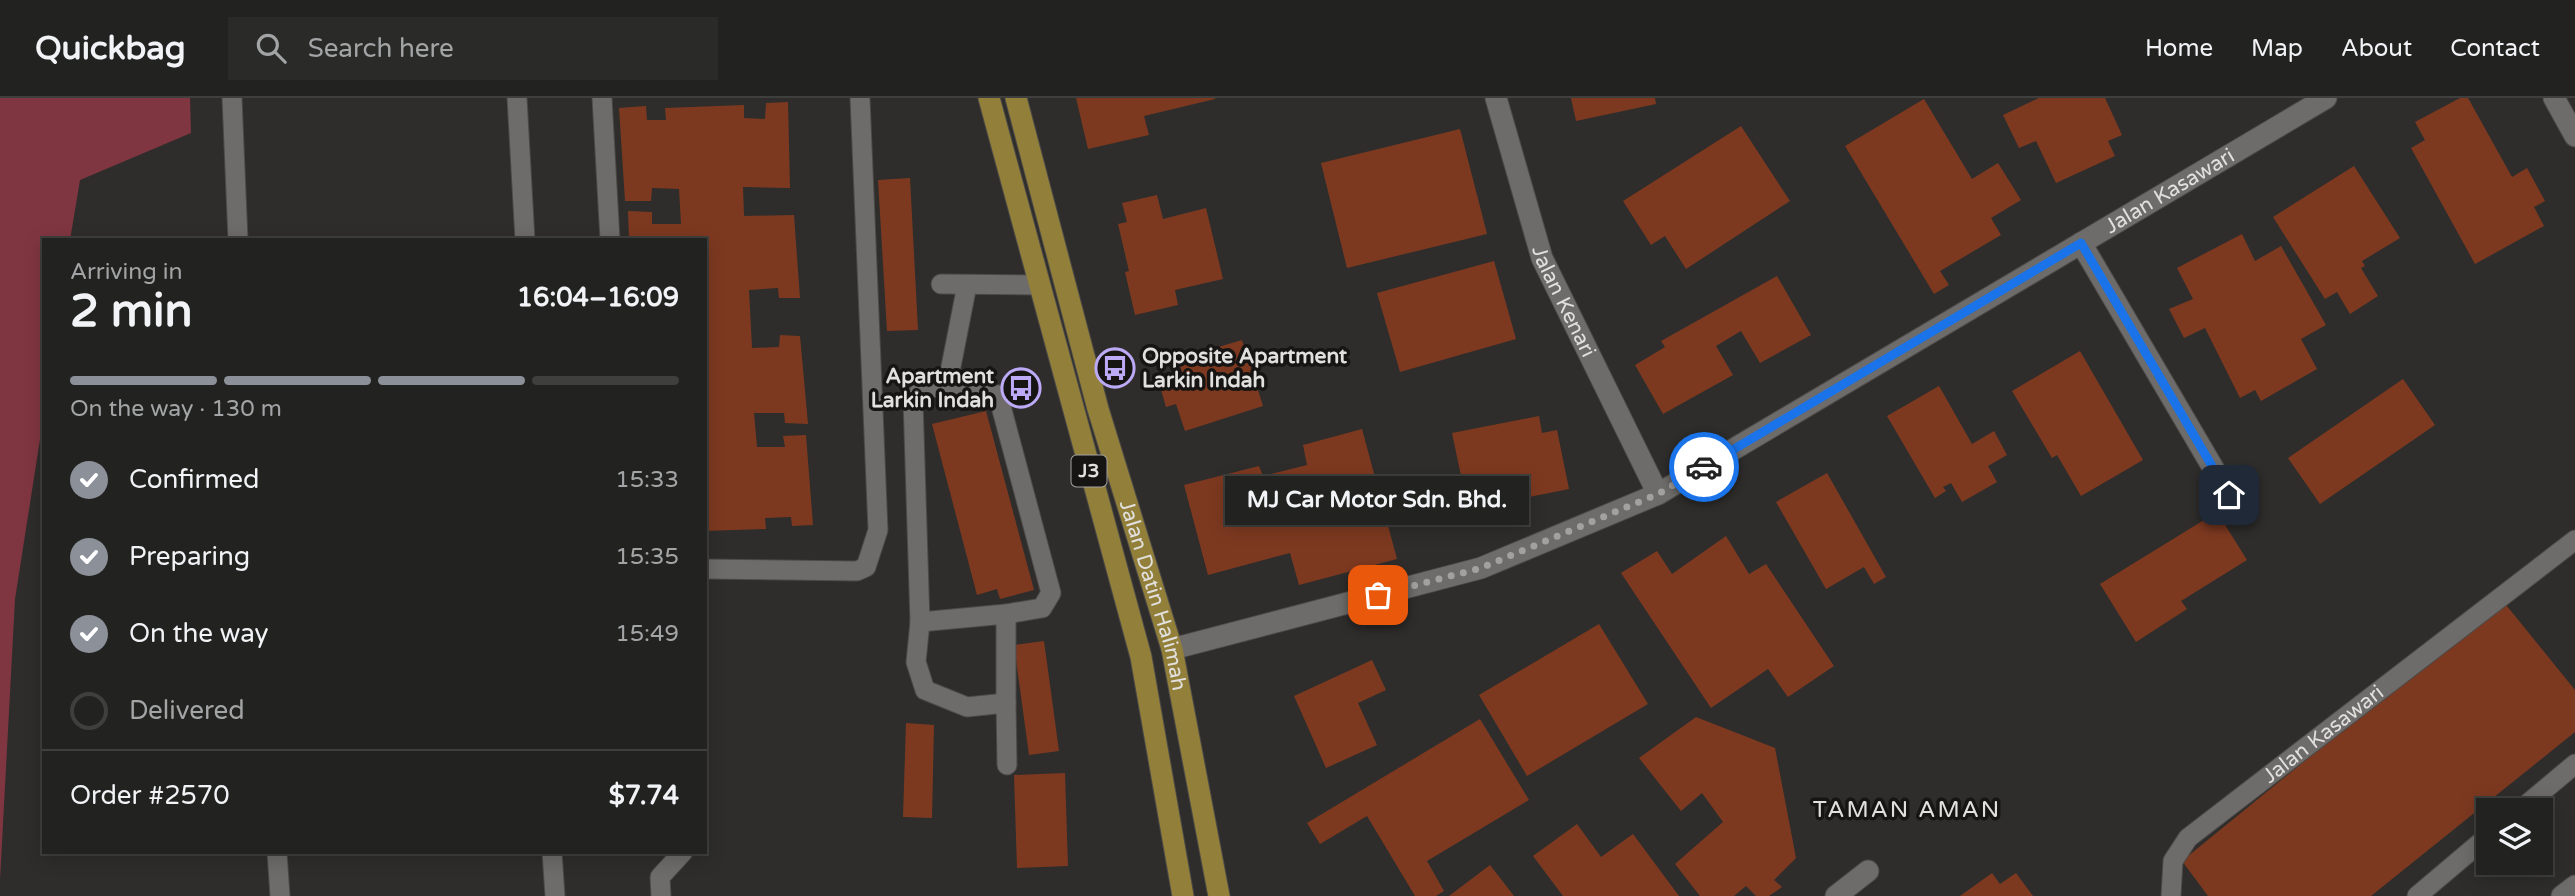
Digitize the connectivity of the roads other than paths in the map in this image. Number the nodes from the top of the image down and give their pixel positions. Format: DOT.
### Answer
graph roads {
  1 [pos="232,98"];
  2 [pos="517,98"];
  3 [pos="601,98"];
  4 [pos="860,98"];
  5 [pos="989,98"];
  6 [pos="1016,98"];
  7 [pos="1496,98"];
  8 [pos="2326,98"];
  9 [pos="2554,98"];
  10 [pos="2575,136"];
  11 [pos="238,238"];
  12 [pos="525,238"];
  13 [pos="610,238"];
  14 [pos="2081,243"];
  15 [pos="942,284"];
  16 [pos="967,285"];
  17 [pos="1038,285"];
  18 [pos="947,387"];
  19 [pos="1658,494"];
  20 [pos="2229,495"];
  21 [pos="2575,540"];
  22 [pos="707,569"];
  23 [pos="1006,614"];
  24 [pos="920,622"];
  25 [pos="1172,649"];
  26 [pos="1006,703"];
  27 [pos="2575,764"];
  28 [pos="1007,765"];
  29 [pos="2534,798"];
  30 [pos="2476,846"];
  31 [pos="276,854"];
  32 [pos="552,854"];
  33 [pos="681,854"];
  34 [pos="1868,872"];
  35 [pos="2575,886"];
  36 [pos="280,896"];
  37 [pos="555,896"];
  38 [pos="661,896"];
  39 [pos="1183,896"];
  40 [pos="1219,896"];
  41 [pos="1836,896"];
  42 [pos="2171,896"];
  43 [pos="2417,896"];
  44 [pos="2562,896"];
  1 -- 11 [label="lane"];
  2 -- 12 [label="lane"];
  3 -- 13 [label="lane"];
  4 -- 22 [label="lane"];
  5 -- 17 [label="main road, Jalan Datin Halimah / J3"];
  6 -- 25 [label="main road, Jalan Datin Halimah / J3"];
  7 -- 19 [label="street, Jalan Kenari"];
  8 -- 14 [label="street, Jalan Kasawari"];
  9 -- 10 [label="street"];
  14 -- 19 [label="street, Jalan Kasawari"];
  14 -- 20 [label="street"];
  15 -- 16 [label="lane"];
  16 -- 17 [label="lane"];
  16 -- 18 [label="lane"];
  17 -- 39 [label="main road, Jalan Datin Halimah / J3"];
  18 -- 23 [label="lane"];
  18 -- 24 [label="lane"];
  19 -- 25 [label="street, Jalan Kasawari"];
  21 -- 42 [label="lane, Jalan Kasawari"];
  23 -- 24 [label="lane"];
  23 -- 26 [label="lane"];
  24 -- 26 [label="lane"];
  25 -- 40 [label="main road, Jalan Datin Halimah / J3"];
  26 -- 28 [label="lane"];
  27 -- 29 [label="lane"];
  30 -- 43 [label="lane"];
  31 -- 36 [label="lane"];
  32 -- 37 [label="lane"];
  33 -- 38 [label="lane"];
  34 -- 41 [label="street"];
  35 -- 44 [label="street"];
}
